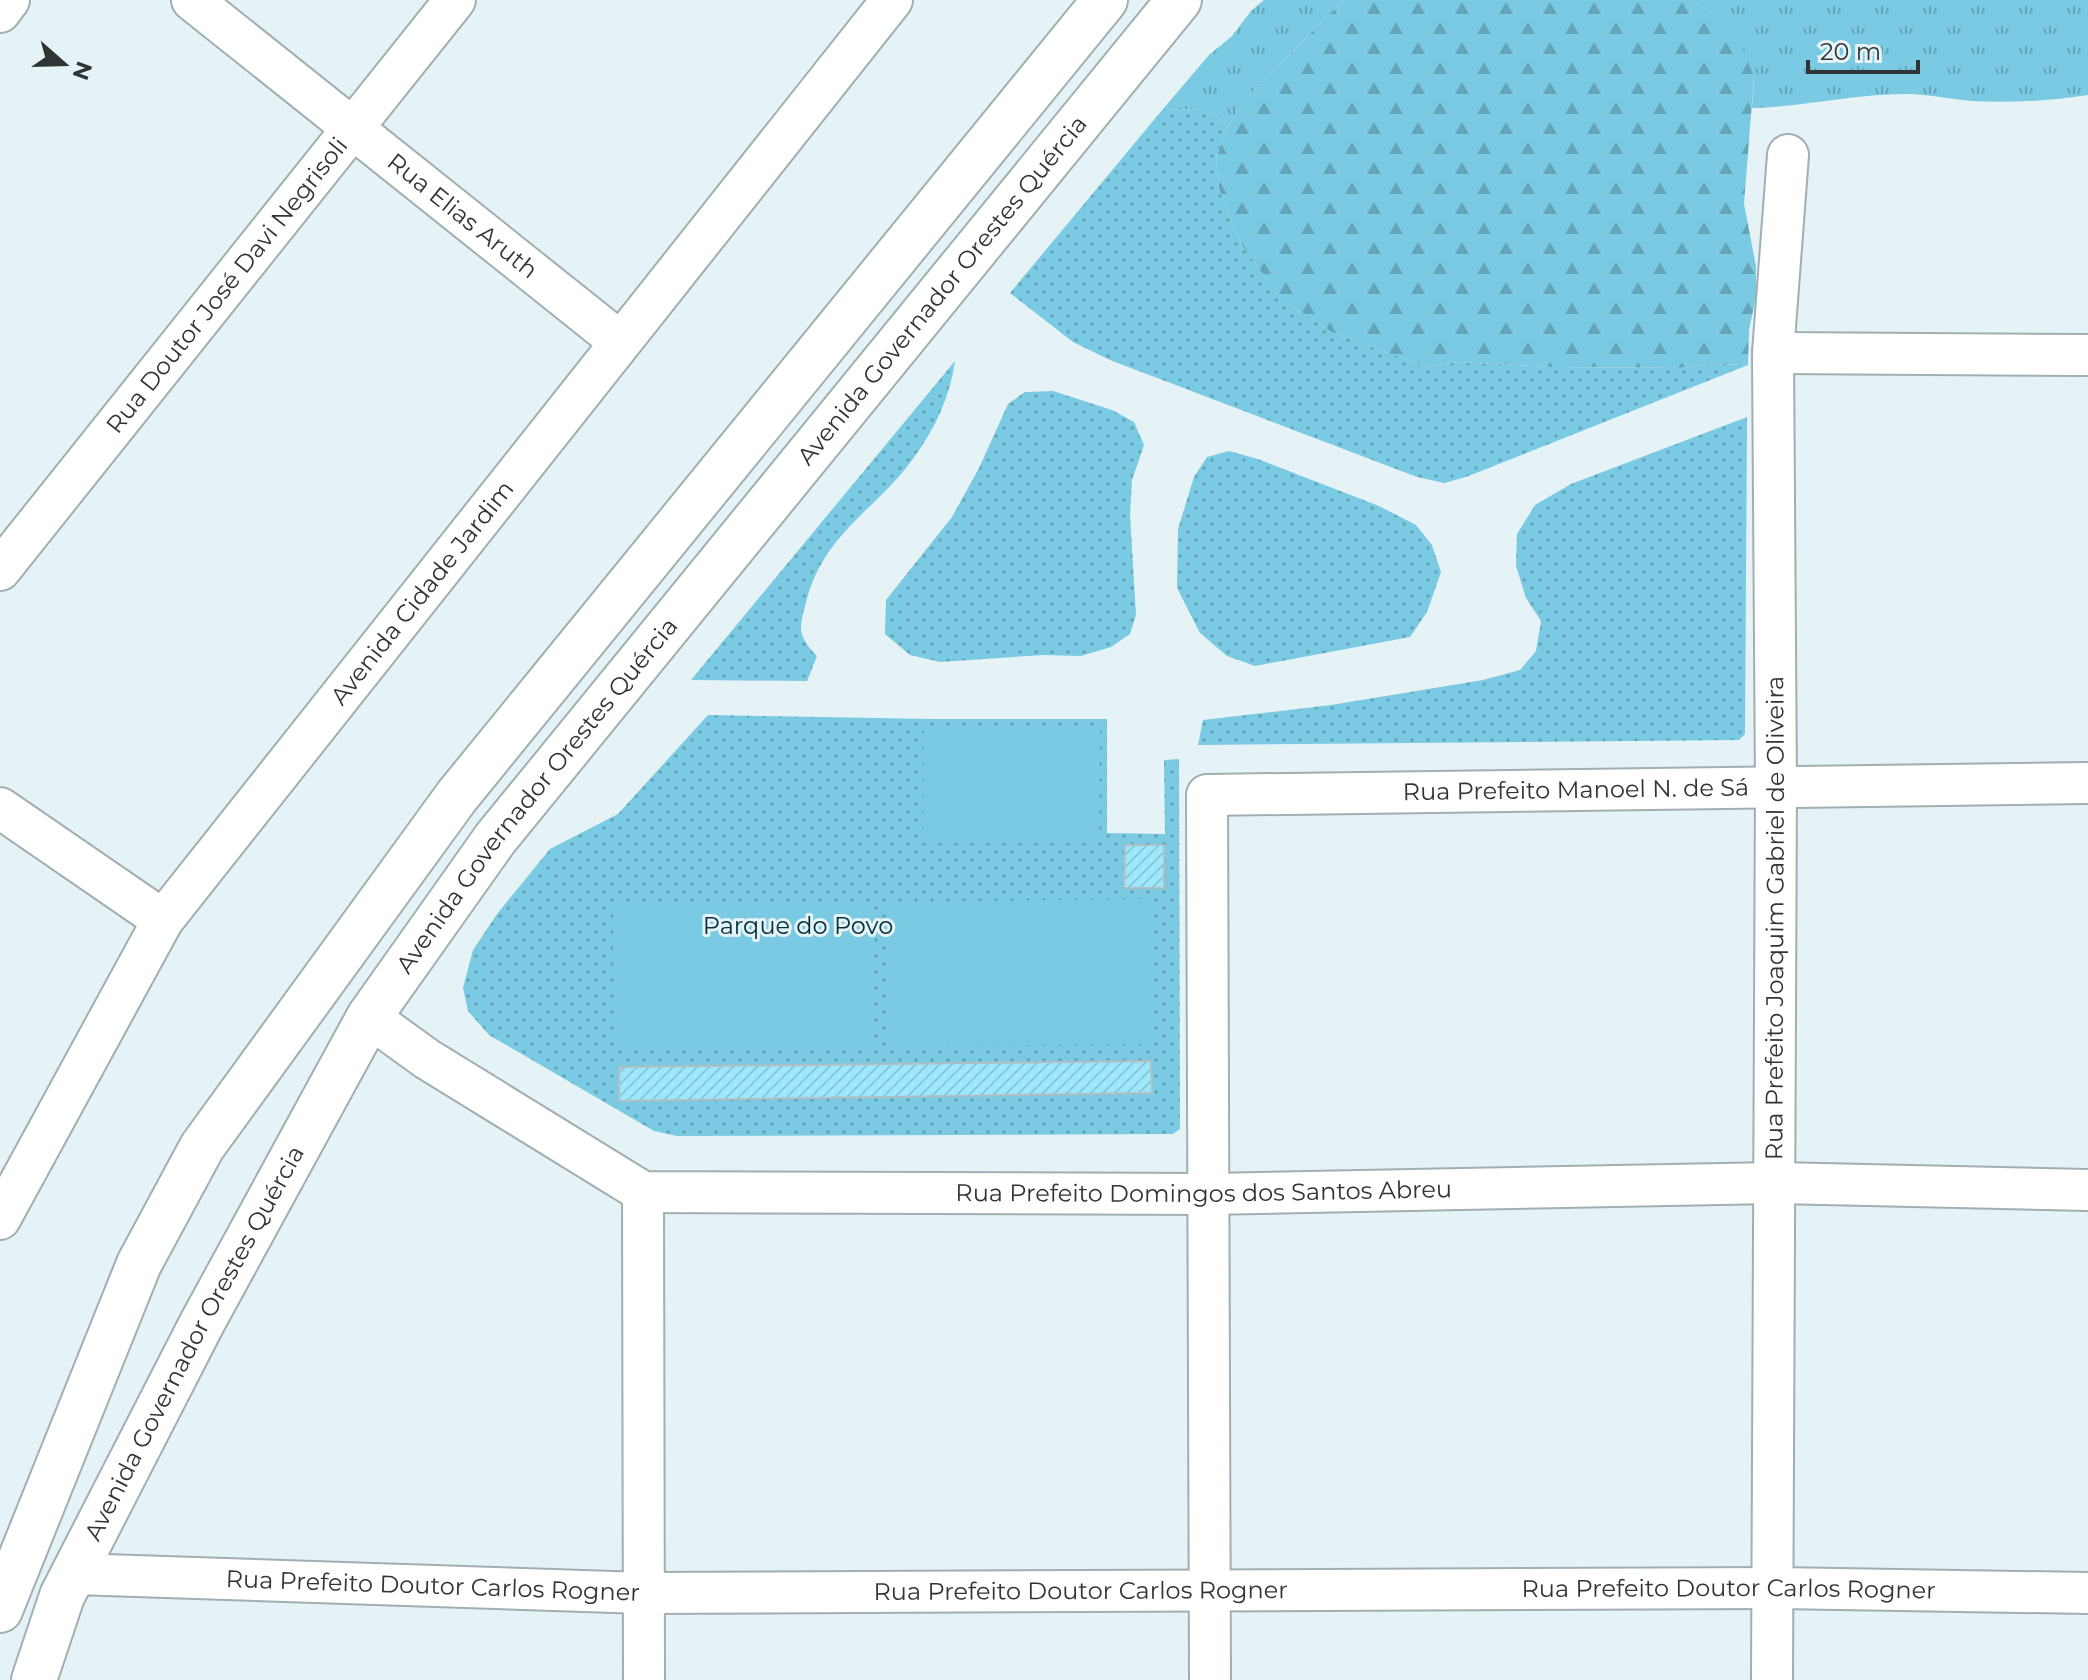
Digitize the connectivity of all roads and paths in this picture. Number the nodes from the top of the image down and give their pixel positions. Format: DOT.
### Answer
graph roads {
  1 [pos="9,0"];
  2 [pos="192,0"];
  3 [pos="455,0"];
  4 [pos="892,0"];
  5 [pos="1105,0"];
  6 [pos="1179,0"];
  7 [pos="0,12"];
  8 [pos="353,128"];
  9 [pos="1788,155"];
  10 [pos="619,341"];
  11 [pos="1773,353"];
  12 [pos="2088,355"];
  13 [pos="0,570"];
  14 [pos="2088,783"];
  15 [pos="1776,787"];
  16 [pos="0,808"];
  17 [pos="163,920"];
  18 [pos="369,1017"];
  19 [pos="1774,1183"];
  20 [pos="2088,1190"];
  21 [pos="643,1192"];
  22 [pos="1208,1194"];
  23 [pos="0,1219"];
  24 [pos="15,1568"];
  25 [pos="75,1574"];
  26 [pos="1773,1588"];
  27 [pos="1209,1592"];
  28 [pos="644,1593"];
  29 [pos="2088,1593"];
  30 [pos="0,1613"];
  31 [pos="51,1627"];
  32 [pos="34,1680"];
  33 [pos="644,1680"];
  34 [pos="1210,1680"];
  35 [pos="1772,1680"];
  1 -- 7 [label="street"];
  2 -- 8 [label="street, Rua Elias Aruth"];
  3 -- 8 [label="street, Rua Doutor José Davi Negrisoli"];
  4 -- 10 [label="street, Avenida Cidade Jardim"];
  5 -- 24 [label="main road"];
  6 -- 18 [label="main road, Avenida Governador Orestes Quércia"];
  8 -- 10 [label="street, Rua Elias Aruth"];
  8 -- 13 [label="street, Rua Doutor José Davi Negrisoli"];
  9 -- 11 [label="street, Rua Prefeito Joaquim Gabriel de Oliveira"];
  10 -- 17 [label="street, Avenida Cidade Jardim"];
  11 -- 12 [label="street"];
  11 -- 15 [label="street, Rua Prefeito Joaquim Gabriel de Oliveira"];
  14 -- 15 [label="street, Rua Prefeito Manoel N. de Sá"];
  15 -- 19 [label="street, Rua Prefeito Joaquim Gabriel de Oliveira"];
  15 -- 22 [label="street, Rua Prefeito Manoel N. de Sá"];
  16 -- 17 [label="street"];
  17 -- 23 [label="street, Avenida Cidade Jardim"];
  18 -- 21 [label="street"];
  18 -- 25 [label="main road, Avenida Governador Orestes Quércia"];
  19 -- 20 [label="street, Rua Prefeito Domingos dos Santos Abreu"];
  19 -- 22 [label="street, Rua Prefeito Domingos dos Santos Abreu"];
  19 -- 26 [label="street, Rua Prefeito Joaquim Gabriel de Oliveira"];
  21 -- 22 [label="street, Rua Prefeito Domingos dos Santos Abreu"];
  21 -- 28 [label="street"];
  22 -- 27 [label="street"];
  24 -- 25 [label="main road"];
  24 -- 30 [label="main road"];
  25 -- 28 [label="street, Rua Prefeito Doutor Carlos Rogner"];
  25 -- 31 [label="main road, Avenida Governador Orestes Quércia"];
  26 -- 27 [label="street, Rua Prefeito Doutor Carlos Rogner"];
  26 -- 29 [label="street, Rua Prefeito Doutor Carlos Rogner"];
  26 -- 35 [label="street, Rua Prefeito Joaquim Gabriel de Oliveira"];
  27 -- 28 [label="street, Rua Prefeito Doutor Carlos Rogner"];
  27 -- 34 [label="street"];
  28 -- 33 [label="street"];
  30 -- 31 [label="main road"];
  31 -- 32 [label="main road, Avenida Governador Orestes Quércia"];
}
